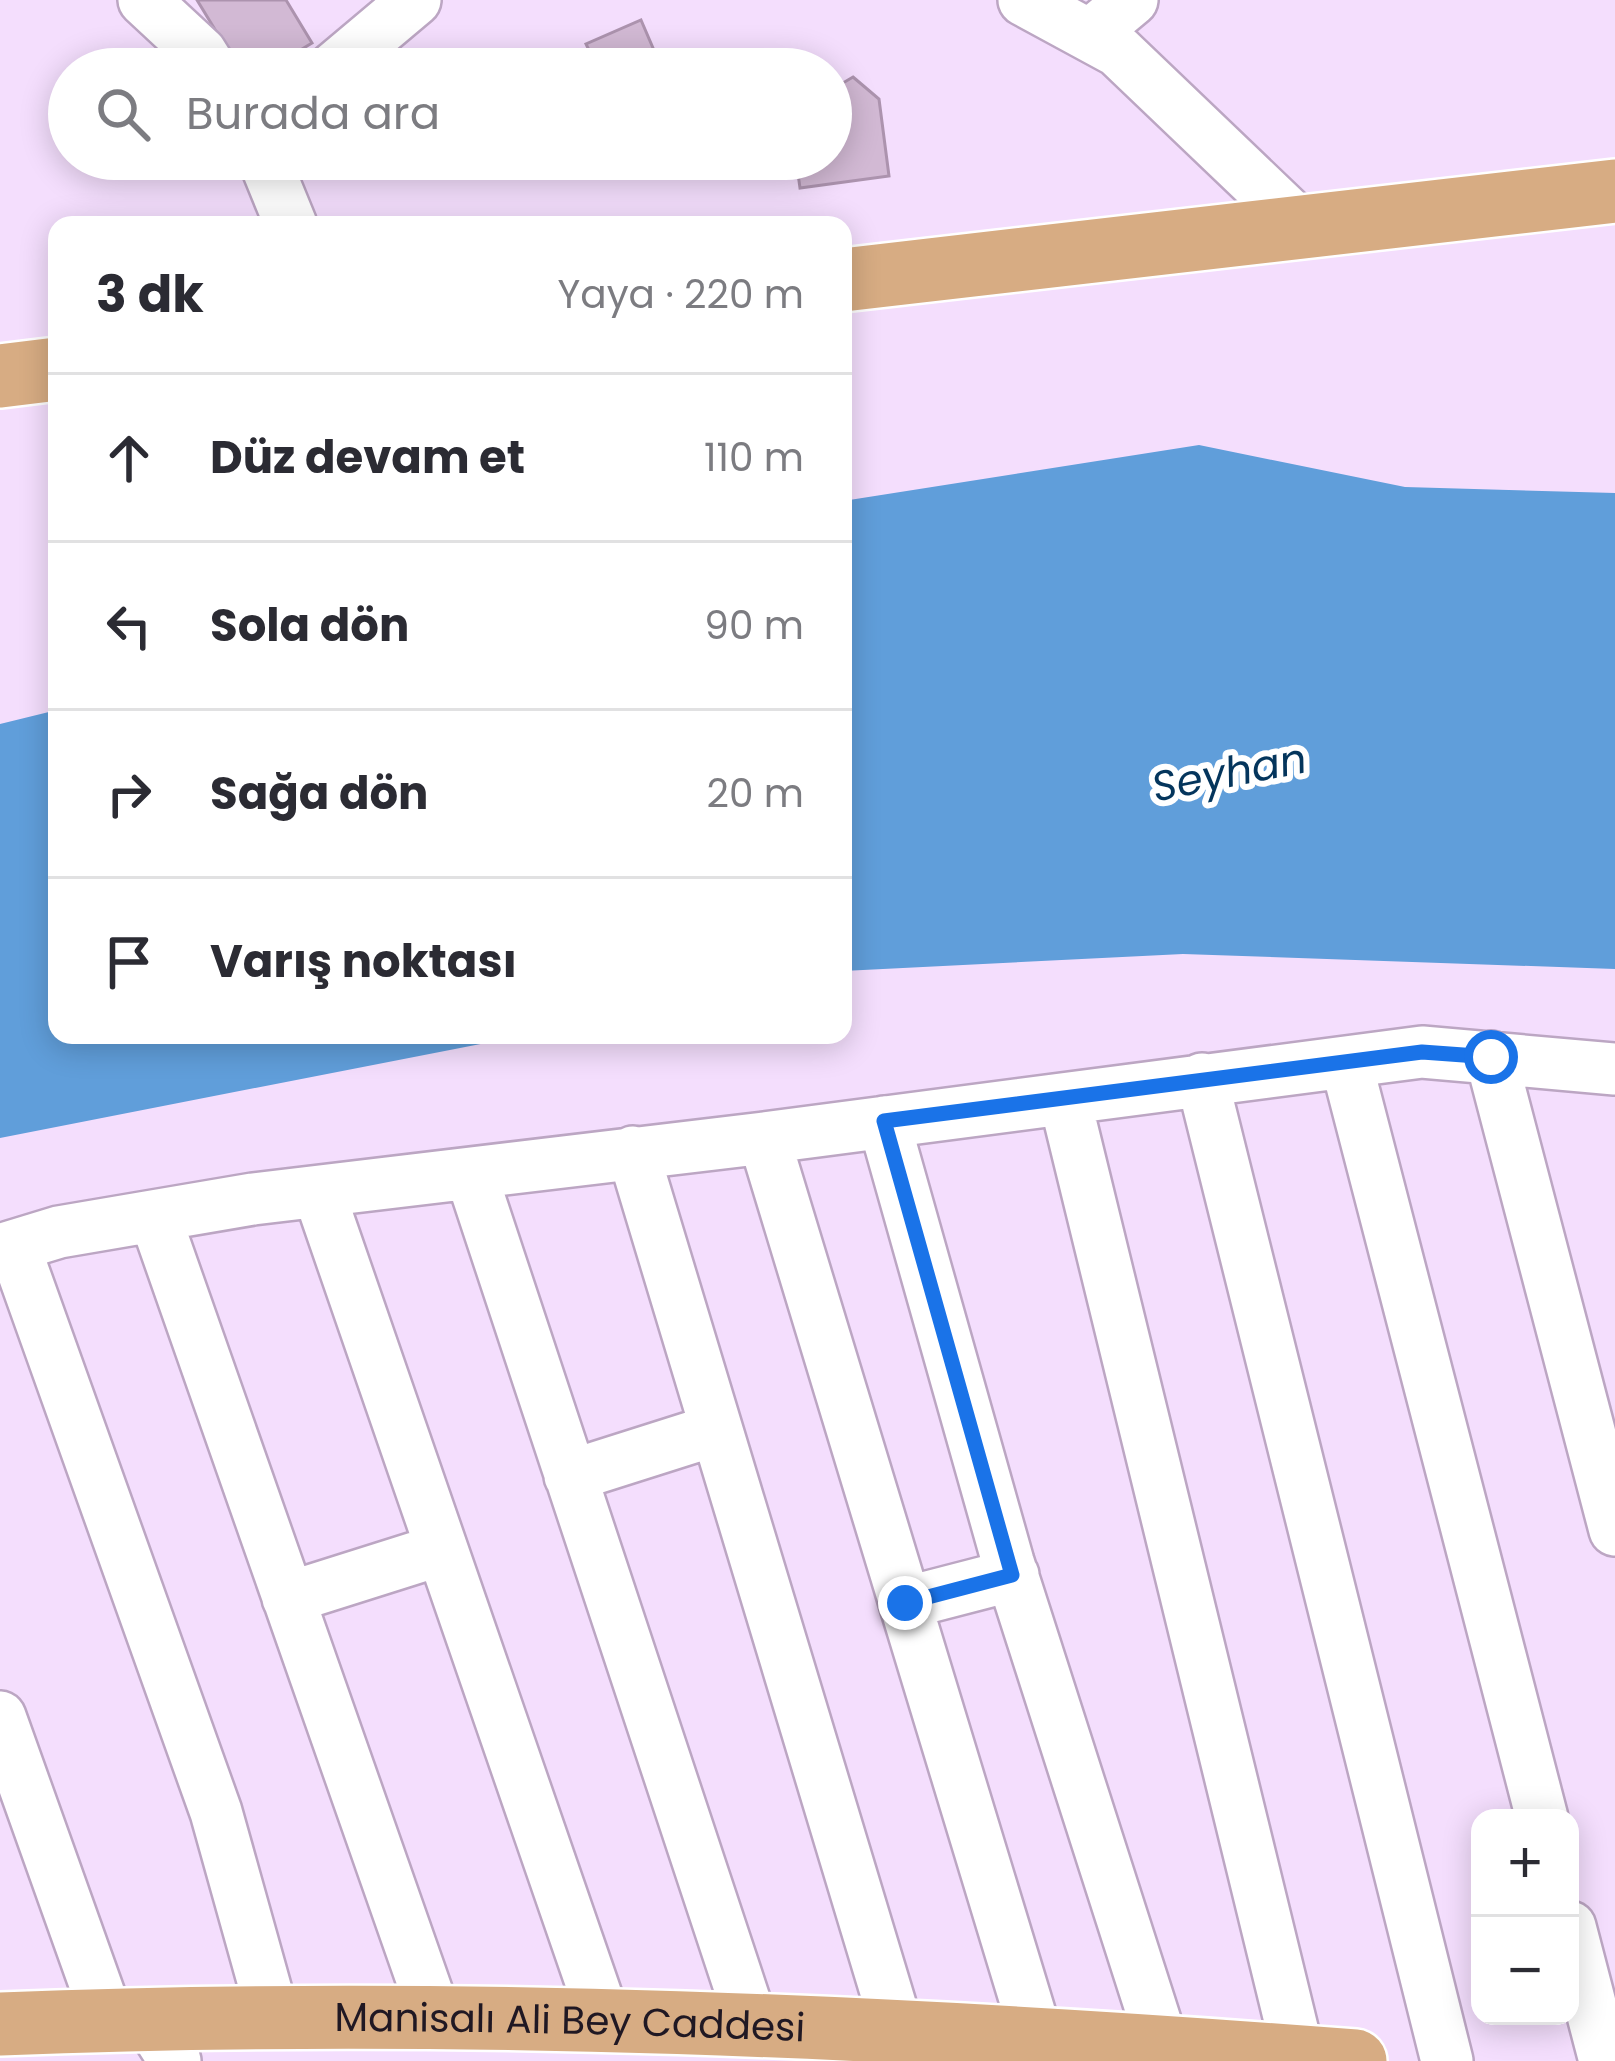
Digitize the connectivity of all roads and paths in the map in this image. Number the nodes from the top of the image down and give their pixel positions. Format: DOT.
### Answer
graph roads {
  1 [pos="144,0"];
  2 [pos="415,0"];
  3 [pos="1024,0"];
  4 [pos="1132,0"];
  5 [pos="1090,35"];
  6 [pos="196,48"];
  7 [pos="357,48"];
  8 [pos="273,180"];
  9 [pos="1615,191"];
  10 [pos="287,216"];
  11 [pos="1303,227"];
  12 [pos="852,279"];
  13 [pos="48,370"];
  14 [pos="0,376"];
  15 [pos="1491,1057"];
  16 [pos="1346,1062"];
  17 [pos="1615,1069"];
  18 [pos="1202,1078"];
  19 [pos="1065,1100"];
  20 [pos="884,1121"];
  21 [pos="764,1138"];
  22 [pos="633,1152"];
  23 [pos="471,1174"];
  24 [pos="319,1193"];
  25 [pos="155,1217"];
  26 [pos="7,1248"];
  27 [pos="715,1430"];
  28 [pos="570,1476"];
  29 [pos="1615,1530"];
  30 [pos="440,1550"];
  31 [pos="1012,1575"];
  32 [pos="288,1598"];
  33 [pos="905,1603"];
  34 [pos="0,1717"];
  35 [pos="1540,1809"];
  36 [pos="1579,1961"];
  37 [pos="273,2016"];
  38 [pos="435,2016"];
  39 [pos="604,2020"];
  40 [pos="0,2024"];
  41 [pos="113,2036"];
  42 [pos="759,2036"];
  43 [pos="1037,2038"];
  44 [pos="882,2041"];
  45 [pos="1163,2046"];
  46 [pos="1306,2058"];
  47 [pos="1448,2061"];
  48 [pos="1605,2061"];
  1 -- 6 [label="street"];
  2 -- 7 [label="street"];
  3 -- 5 [label="street"];
  4 -- 5 [label="street"];
  5 -- 11 [label="street"];
  8 -- 10 [label="street"];
  9 -- 11 [label="main road"];
  11 -- 12 [label="main road"];
  13 -- 14 [label="main road"];
  15 -- 16 [label="street"];
  15 -- 17 [label="street"];
  15 -- 29 [label="street"];
  16 -- 18 [label="street"];
  16 -- 35 [label="street"];
  18 -- 19 [label="street"];
  18 -- 47 [label="street"];
  19 -- 20 [label="street"];
  19 -- 46 [label="street"];
  20 -- 21 [label="street"];
  20 -- 31 [label="street"];
  21 -- 22 [label="street"];
  21 -- 33 [label="street"];
  22 -- 23 [label="street"];
  22 -- 27 [label="street"];
  23 -- 24 [label="street"];
  23 -- 28 [label="street"];
  24 -- 25 [label="street"];
  24 -- 30 [label="street"];
  25 -- 26 [label="street"];
  25 -- 32 [label="street"];
  26 -- 37 [label="street"];
  27 -- 28 [label="street"];
  27 -- 44 [label="street"];
  28 -- 42 [label="street"];
  30 -- 32 [label="street"];
  30 -- 39 [label="street"];
  31 -- 33 [label="street"];
  31 -- 45 [label="street"];
  32 -- 38 [label="street"];
  33 -- 43 [label="street"];
  34 -- 41 [label="street"];
  36 -- 48 [label="street"];
  37 -- 38 [label="main road, Manisalı Ali Bey Caddesi"];
  37 -- 41 [label="main road, Manisalı Ali Bey Caddesi"];
  38 -- 39 [label="main road, Manisalı Ali Bey Caddesi"];
  39 -- 42 [label="main road, Manisalı Ali Bey Caddesi"];
  40 -- 41 [label="main road, Manisalı Ali Bey Caddesi"];
  42 -- 44 [label="main road, Manisalı Ali Bey Caddesi"];
  43 -- 44 [label="main road, Manisalı Ali Bey Caddesi"];
  43 -- 45 [label="main road, Manisalı Ali Bey Caddesi"];
  45 -- 46 [label="main road, Manisalı Ali Bey Caddesi"];
}
